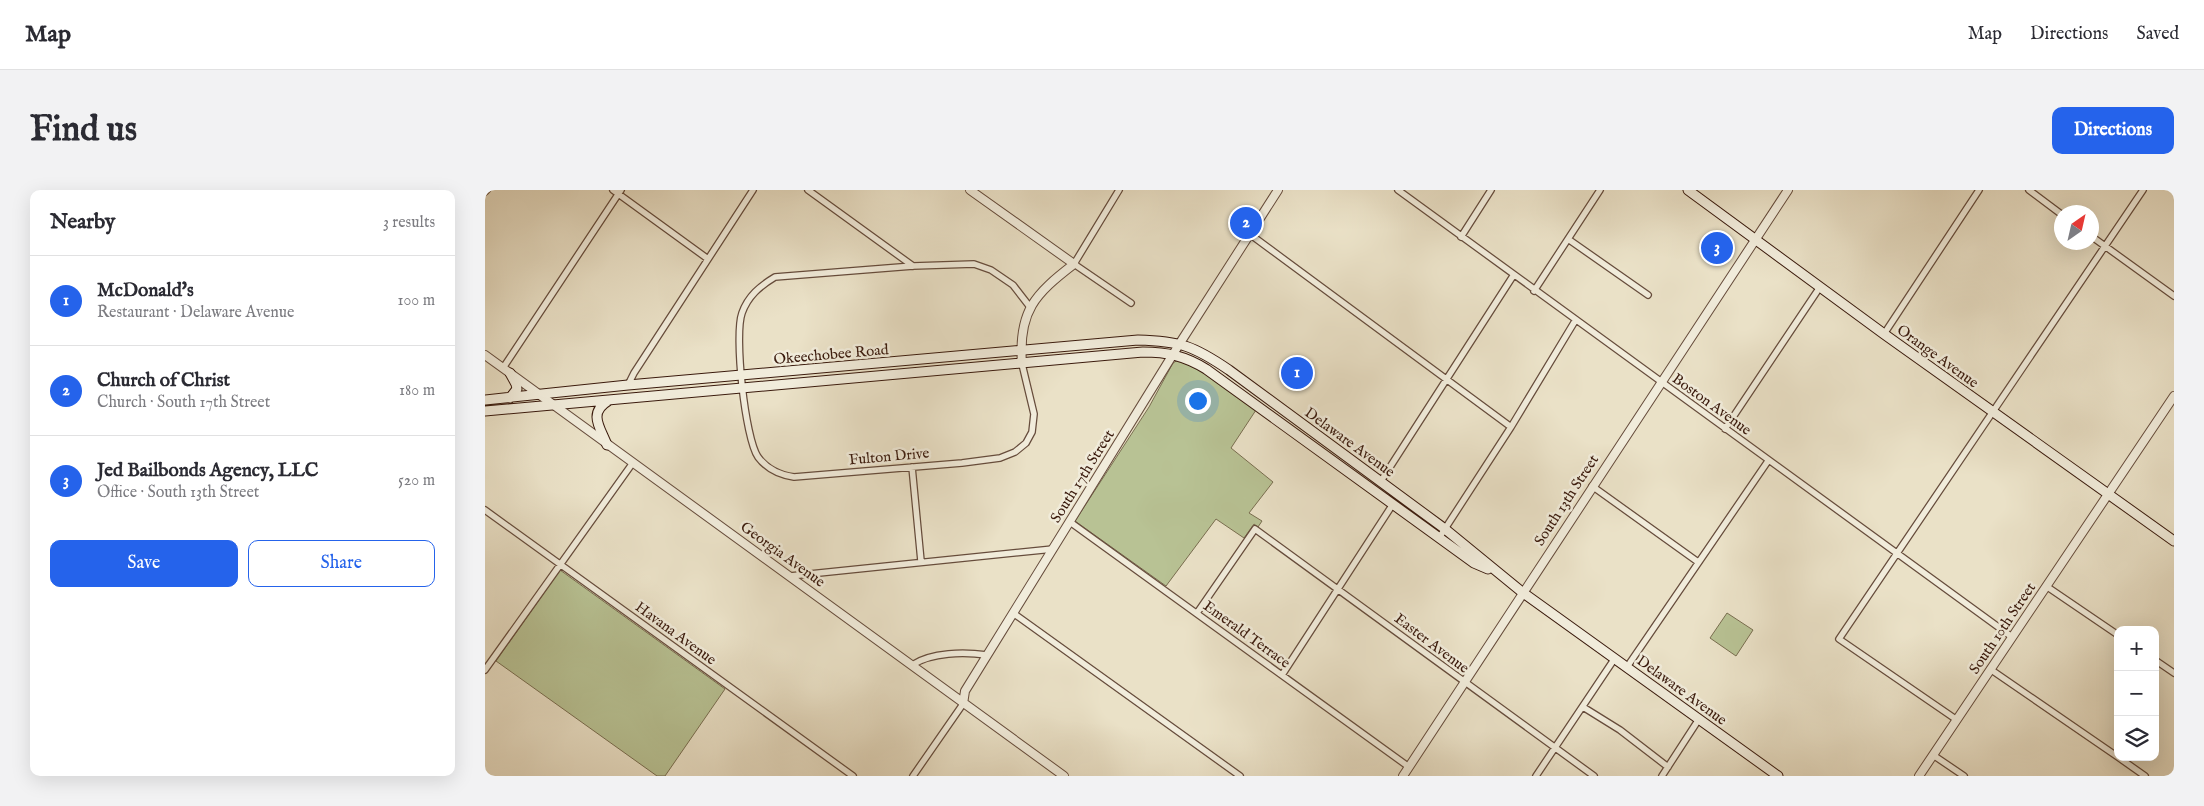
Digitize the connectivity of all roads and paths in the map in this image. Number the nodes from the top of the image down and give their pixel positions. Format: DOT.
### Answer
graph roads {
  1 [pos="753,190"];
  2 [pos="808,190"];
  3 [pos="970,190"];
  4 [pos="1119,190"];
  5 [pos="1278,190"];
  6 [pos="1398,190"];
  7 [pos="1491,190"];
  8 [pos="1599,190"];
  9 [pos="1688,190"];
  10 [pos="1788,190"];
  11 [pos="1979,190"];
  12 [pos="2029,190"];
  13 [pos="2143,190"];
  14 [pos="617,191"];
  15 [pos="2054,209"];
  16 [pos="1251,235"];
  17 [pos="1461,237"];
  18 [pos="1568,239"];
  19 [pos="1755,240"];
  20 [pos="2099,242"];
  21 [pos="2105,246"];
  22 [pos="708,259"];
  23 [pos="1074,264"];
  24 [pos="913,266"];
  25 [pos="1513,276"];
  26 [pos="1820,287"];
  27 [pos="1534,291"];
  28 [pos="1649,295"];
  29 [pos="2174,296"];
  30 [pos="1131,303"];
  31 [pos="1030,307"];
  32 [pos="1575,321"];
  33 [pos="1884,334"];
  34 [pos="1180,344"];
  35 [pos="1021,352"];
  36 [pos="1173,354"];
  37 [pos="485,355"];
  38 [pos="1022,364"];
  39 [pos="507,370"];
  40 [pos="740,376"];
  41 [pos="1446,380"];
  42 [pos="1661,383"];
  43 [pos="628,385"];
  44 [pos="744,389"];
  45 [pos="542,395"];
  46 [pos="2174,396"];
  47 [pos="510,398"];
  48 [pos="485,400"];
  49 [pos="608,400"];
  50 [pos="553,404"];
  51 [pos="485,411"];
  52 [pos="1993,412"];
  53 [pos="1511,427"];
  54 [pos="1725,429"];
  55 [pos="607,445"];
  56 [pos="1768,461"];
  57 [pos="632,464"];
  58 [pos="912,467"];
  59 [pos="1381,481"];
  60 [pos="1592,486"];
  61 [pos="2108,495"];
  62 [pos="1393,504"];
  63 [pos="485,510"];
  64 [pos="1070,522"];
  65 [pos="1445,529"];
  66 [pos="1439,538"];
  67 [pos="2174,540"];
  68 [pos="1053,550"];
  69 [pos="1897,554"];
  70 [pos="921,561"];
  71 [pos="1699,562"];
  72 [pos="559,565"];
  73 [pos="1497,573"];
  74 [pos="790,576"];
  75 [pos="2046,586"];
  76 [pos="1337,588"];
  77 [pos="1522,592"];
  78 [pos="1013,613"];
  79 [pos="1197,613"];
  80 [pos="2114,632"];
  81 [pos="2012,637"];
  82 [pos="987,656"];
  83 [pos="1615,658"];
  84 [pos="2159,663"];
  85 [pos="912,666"];
  86 [pos="1627,666"];
  87 [pos="485,670"];
  88 [pos="1991,670"];
  89 [pos="2174,673"];
  90 [pos="1283,675"];
  91 [pos="1465,683"];
  92 [pos="963,704"];
  93 [pos="1583,707"];
  94 [pos="1699,719"];
  95 [pos="1957,720"];
  96 [pos="1555,748"];
  97 [pos="2114,754"];
  98 [pos="1933,755"];
  99 [pos="2124,761"];
  100 [pos="1409,767"];
  101 [pos="1669,767"];
  102 [pos="853,776"];
  103 [pos="913,776"];
  104 [pos="1064,776"];
  105 [pos="1240,776"];
  106 [pos="1403,776"];
  107 [pos="1536,776"];
  108 [pos="1594,776"];
  109 [pos="1662,776"];
  110 [pos="1778,776"];
  111 [pos="1919,776"];
  112 [pos="1964,776"];
  113 [pos="2145,776"];
  1 -- 22 [label="street"];
  2 -- 24 [label="street"];
  3 -- 23 [label="street"];
  4 -- 23 [label="street"];
  5 -- 16 [label="street, South 17th Street"];
  6 -- 17 [label="street, Boston Avenue"];
  7 -- 17 [label="street"];
  8 -- 18 [label="street"];
  9 -- 19 [label="main road, Orange Avenue"];
  10 -- 19 [label="street, South 13th Street"];
  11 -- 33 [label="street"];
  12 -- 15 [label="street"];
  13 -- 21 [label="street"];
  14 -- 22 [label="street"];
  14 -- 39 [label="street"];
  16 -- 34 [label="street, South 17th Street"];
  16 -- 41 [label="street"];
  17 -- 25 [label="street, Boston Avenue"];
  18 -- 27 [label="street"];
  18 -- 28 [label="street"];
  19 -- 26 [label="main road, Orange Avenue"];
  19 -- 42 [label="street, South 13th Street"];
  20 -- 21 [label="street"];
  21 -- 29 [label="street"];
  21 -- 52 [label="street"];
  22 -- 43 [label="street"];
  23 -- 30 [label="street"];
  23 -- 31 [label="street"];
  24 -- 31 [label="street, Fulton Drive"];
  24 -- 40 [label="street, Fulton Drive"];
  25 -- 27 [label="street, Boston Avenue"];
  25 -- 41 [label="street"];
  26 -- 33 [label="main road, Orange Avenue"];
  26 -- 54 [label="street"];
  27 -- 32 [label="street, Boston Avenue"];
  31 -- 35 [label="street"];
  32 -- 42 [label="street, Boston Avenue"];
  32 -- 53 [label="street"];
  33 -- 52 [label="main road, Orange Avenue"];
  34 -- 35 [label="main road, Okeechobee Road"];
  34 -- 36 [label="street, South 17th Street"];
  34 -- 59 [label="main road, Delaware Avenue"];
  35 -- 38 [label="street"];
  35 -- 40 [label="main road, Okeechobee Road"];
  36 -- 38 [label="main road, Okeechobee Road"];
  36 -- 62 [label="main road, Delaware Avenue"];
  36 -- 64 [label="street, South 17th Street"];
  37 -- 39 [label="street, Georgia Avenue"];
  38 -- 44 [label="main road, Okeechobee Road"];
  38 -- 58 [label="street, Fulton Drive"];
  39 -- 45 [label="street, Georgia Avenue"];
  39 -- 47 [label="main road"];
  40 -- 43 [label="main road, Okeechobee Road"];
  40 -- 44 [label="street, Fulton Drive"];
  41 -- 53 [label="street"];
  41 -- 59 [label="street"];
  42 -- 54 [label="street, Boston Avenue"];
  42 -- 60 [label="street, South 13th Street"];
  43 -- 45 [label="main road, Okeechobee Road"];
  44 -- 49 [label="main road, Okeechobee Road"];
  44 -- 58 [label="street, Fulton Drive"];
  45 -- 47 [label="main road, Okeechobee Road"];
  45 -- 50 [label="street, Georgia Avenue"];
  46 -- 61 [label="street, South 10th Street"];
  47 -- 48 [label="main road, Okeechobee Road"];
  49 -- 50 [label="main road, Okeechobee Road"];
  49 -- 55 [label="main road"];
  50 -- 51 [label="main road, Okeechobee Road"];
  50 -- 55 [label="street, Georgia Avenue"];
  52 -- 61 [label="main road, Orange Avenue"];
  52 -- 69 [label="street"];
  53 -- 65 [label="street"];
  54 -- 56 [label="street, Boston Avenue"];
  55 -- 57 [label="street, Georgia Avenue"];
  56 -- 69 [label="street, Boston Avenue"];
  56 -- 71 [label="street"];
  57 -- 72 [label="street"];
  57 -- 74 [label="street, Georgia Avenue"];
  58 -- 70 [label="street"];
  59 -- 65 [label="main road, Delaware Avenue"];
  60 -- 71 [label="street"];
  60 -- 77 [label="street, South 13th Street"];
  61 -- 67 [label="main road, Orange Avenue"];
  61 -- 75 [label="street, South 10th Street"];
  62 -- 66 [label="main road, Delaware Avenue"];
  62 -- 76 [label="street"];
  63 -- 72 [label="street, Havana Avenue"];
  64 -- 68 [label="street, South 17th Street"];
  64 -- 79 [label="street, Emerald Terrace"];
  65 -- 66 [label="street"];
  65 -- 73 [label="main road, Delaware Avenue"];
  66 -- 73 [label="main road, Delaware Avenue"];
  68 -- 70 [label="street"];
  68 -- 78 [label="street, South 17th Street"];
  69 -- 81 [label="street, Boston Avenue"];
  69 -- 95 [label="street"];
  70 -- 74 [label="street"];
  71 -- 86 [label="street"];
  72 -- 87 [label="street"];
  72 -- 102 [label="street, Havana Avenue"];
  73 -- 77 [label="main road, Delaware Avenue"];
  74 -- 85 [label="street, Georgia Avenue"];
  75 -- 80 [label="street"];
  75 -- 81 [label="street, South 10th Street"];
  76 -- 79 [label="street, Easter Avenue"];
  76 -- 90 [label="street"];
  76 -- 91 [label="street, Easter Avenue"];
  77 -- 83 [label="main road, Delaware Avenue"];
  77 -- 91 [label="street, South 13th Street"];
  78 -- 82 [label="street, South 17th Street"];
  78 -- 105 [label="street"];
  79 -- 90 [label="street, Emerald Terrace"];
  81 -- 88 [label="street, South 10th Street"];
  82 -- 85 [label="street"];
  82 -- 92 [label="street, South 17th Street"];
  83 -- 86 [label="main road, Delaware Avenue"];
  83 -- 93 [label="street"];
  84 -- 89 [label="street"];
  85 -- 92 [label="street, Georgia Avenue"];
  86 -- 94 [label="main road, Delaware Avenue"];
  88 -- 95 [label="street, South 10th Street"];
  88 -- 97 [label="street"];
  90 -- 100 [label="street, Emerald Terrace"];
  91 -- 96 [label="street, Easter Avenue"];
  91 -- 100 [label="street, South 13th Street"];
  92 -- 103 [label="street, South 17th Street"];
  92 -- 104 [label="street, Georgia Avenue"];
  93 -- 96 [label="street"];
  93 -- 101 [label="street"];
  94 -- 101 [label="street"];
  94 -- 110 [label="main road, Delaware Avenue"];
  95 -- 98 [label="street, South 10th Street"];
  96 -- 107 [label="street"];
  96 -- 108 [label="street, Easter Avenue"];
  98 -- 111 [label="street, South 10th Street"];
  98 -- 112 [label="street"];
  99 -- 113 [label="street"];
  100 -- 106 [label="street, South 13th Street"];
  101 -- 109 [label="street"];
}
